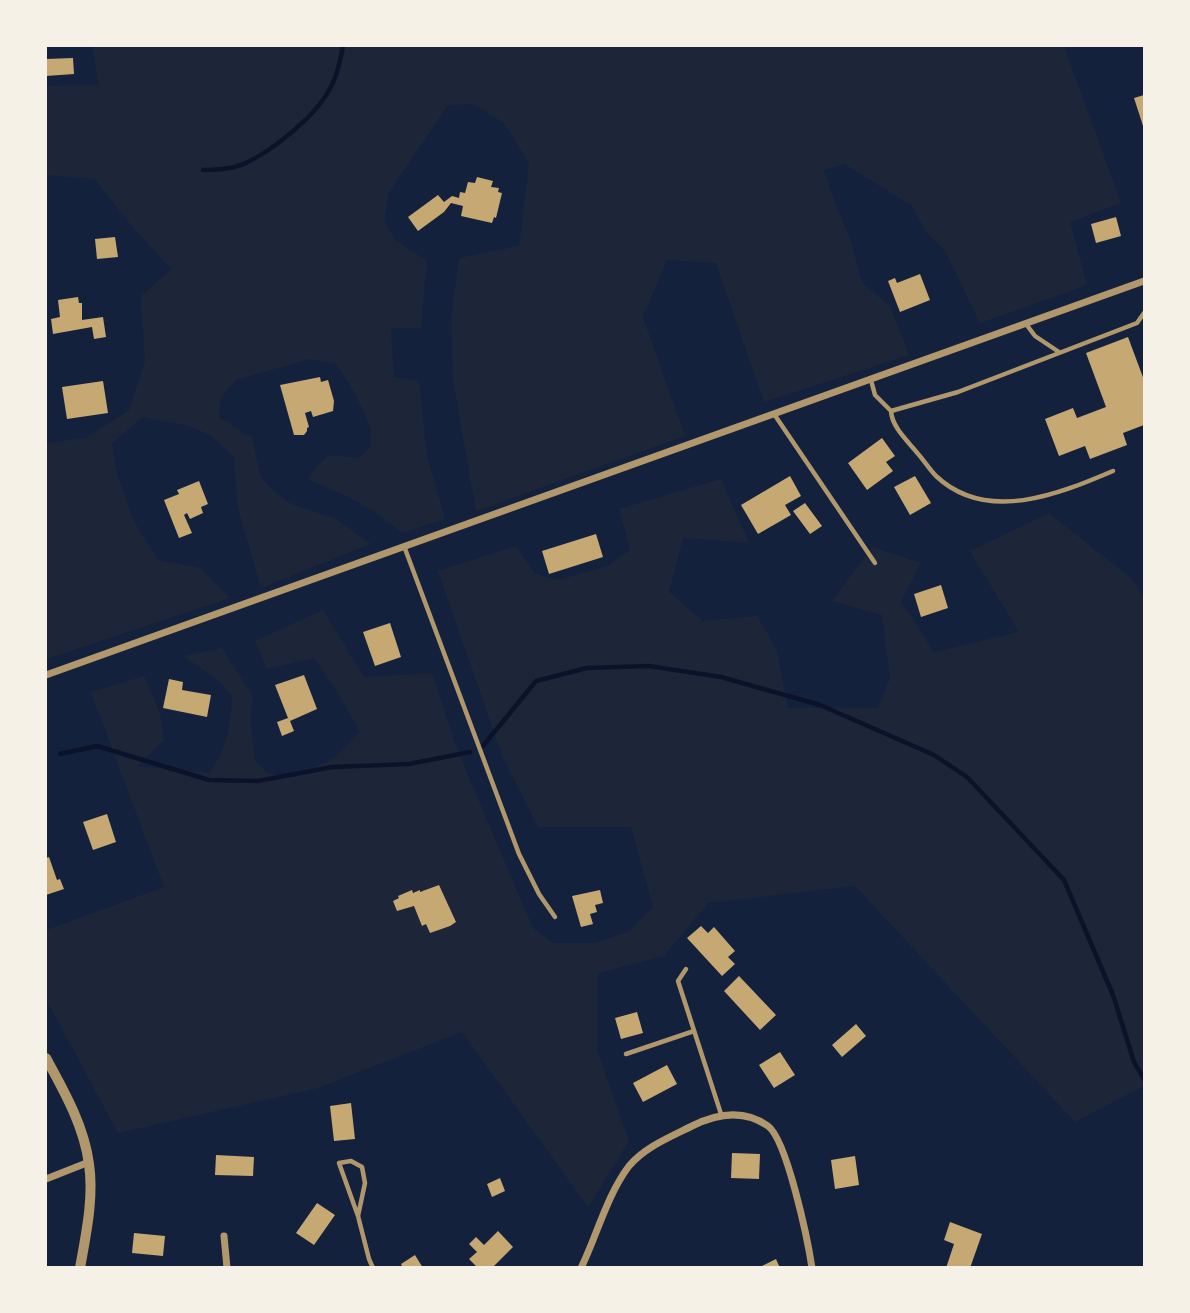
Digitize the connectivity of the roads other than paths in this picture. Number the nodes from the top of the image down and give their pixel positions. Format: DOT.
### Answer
graph roads {
  1 [pos="1144,281"];
  2 [pos="1144,313"];
  3 [pos="1026,324"];
  4 [pos="1059,352"];
  5 [pos="871,380"];
  6 [pos="891,411"];
  7 [pos="774,414"];
  8 [pos="1113,471"];
  9 [pos="404,547"];
  10 [pos="874,563"];
  11 [pos="46,675"];
  12 [pos="555,917"];
  13 [pos="685,969"];
  14 [pos="694,1031"];
  15 [pos="626,1054"];
  16 [pos="46,1058"];
  17 [pos="721,1114"];
  18 [pos="89,1163"];
  19 [pos="46,1179"];
  20 [pos="358,1216"];
  21 [pos="224,1236"];
  22 [pos="80,1268"];
  23 [pos="227,1268"];
  24 [pos="373,1268"];
  25 [pos="581,1268"];
  26 [pos="812,1268"];
  1 -- 3 [label="street"];
  2 -- 4 [label="lane"];
  3 -- 4 [label="lane"];
  3 -- 5 [label="street"];
  4 -- 6 [label="lane"];
  5 -- 6 [label="lane"];
  5 -- 7 [label="street"];
  6 -- 8 [label="lane"];
  7 -- 9 [label="street"];
  7 -- 10 [label="lane"];
  9 -- 11 [label="street"];
  9 -- 12 [label="lane"];
  13 -- 14 [label="lane"];
  14 -- 15 [label="lane"];
  14 -- 17 [label="lane"];
  16 -- 18 [label="street"];
  17 -- 25 [label="street"];
  17 -- 26 [label="street"];
  18 -- 19 [label="street"];
  18 -- 22 [label="street"];
  20 -- 20 [label="lane"];
  20 -- 24 [label="lane"];
  21 -- 23 [label="street"];
}
